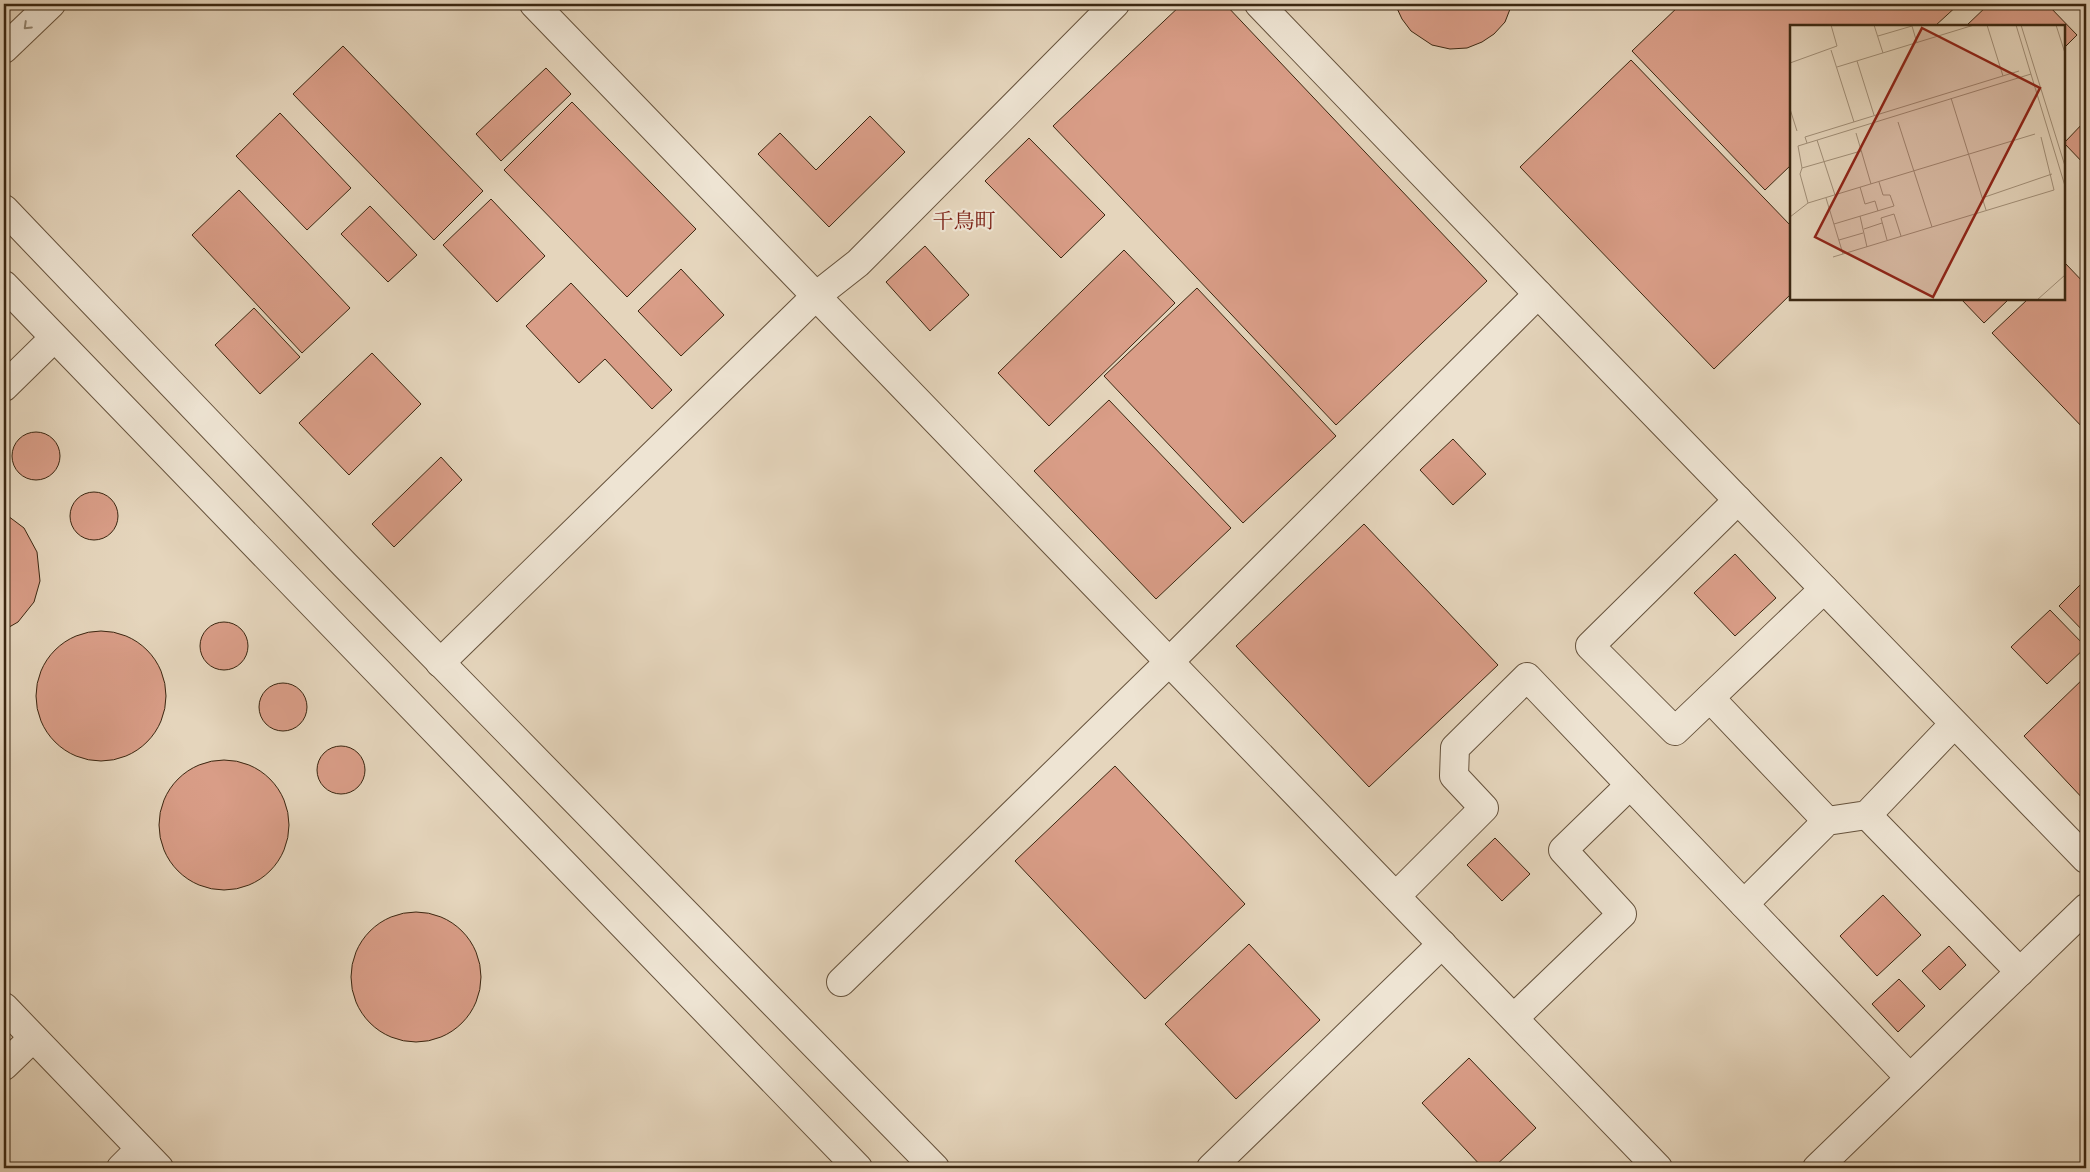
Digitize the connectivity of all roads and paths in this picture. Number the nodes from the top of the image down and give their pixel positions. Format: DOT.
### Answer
graph roads {
  1 [pos="51,4"];
  2 [pos="534,4"];
  3 [pos="1259,4"];
  4 [pos="1109,6"];
  5 [pos="4,49"];
  6 [pos="4,209"];
  7 [pos="4,285"];
  8 [pos="1538,294"];
  9 [pos="816,296"];
  10 [pos="54,338"];
  11 [pos="4,387"];
  12 [pos="1738,500"];
  13 [pos="1824,589"];
  14 [pos="1170,661"];
  15 [pos="440,663"];
  16 [pos="1710,698"];
  17 [pos="1954,724"];
  18 [pos="1630,785"];
  19 [pos="1867,815"];
  20 [pos="1827,821"];
  21 [pos="2086,859"];
  22 [pos="1396,896"];
  23 [pos="1744,904"];
  24 [pos="2086,908"];
  25 [pos="1442,944"];
  26 [pos="2020,972"];
  27 [pos="841,982"];
  28 [pos="4,1008"];
  29 [pos="1514,1018"];
  30 [pos="34,1038"];
  31 [pos="4,1066"];
  32 [pos="1910,1078"];
  33 [pos="149,1159"];
  34 [pos="1220,1165"];
  35 [pos="121,1168"];
  36 [pos="858,1168"];
  37 [pos="935,1168"];
  38 [pos="1658,1168"];
  39 [pos="1817,1168"];
  1 -- 5 [label="street, one-way"];
  2 -- 9 [label="street"];
  3 -- 8 [label="street"];
  4 -- 9 [label="street"];
  6 -- 15 [label="street"];
  7 -- 10 [label="street"];
  8 -- 12 [label="street"];
  8 -- 14 [label="street"];
  9 -- 14 [label="street"];
  9 -- 15 [label="street"];
  10 -- 11 [label="street"];
  10 -- 36 [label="street"];
  12 -- 13 [label="street"];
  12 -- 16 [label="street"];
  13 -- 16 [label="street"];
  13 -- 17 [label="street"];
  14 -- 22 [label="street"];
  14 -- 27 [label="street"];
  15 -- 37 [label="street"];
  16 -- 20 [label="street"];
  17 -- 19 [label="street"];
  17 -- 21 [label="street"];
  18 -- 22 [label="street"];
  18 -- 23 [label="street"];
  18 -- 29 [label="street"];
  19 -- 20 [label="street"];
  19 -- 26 [label="street"];
  20 -- 23 [label="street"];
  22 -- 25 [label="street"];
  23 -- 32 [label="street"];
  24 -- 26 [label="street"];
  25 -- 29 [label="street"];
  25 -- 34 [label="street"];
  26 -- 32 [label="street"];
  28 -- 30 [label="street"];
  29 -- 38 [label="street"];
  30 -- 31 [label="street"];
  30 -- 33 [label="street"];
  32 -- 39 [label="street"];
  33 -- 35 [label="street"];
}
